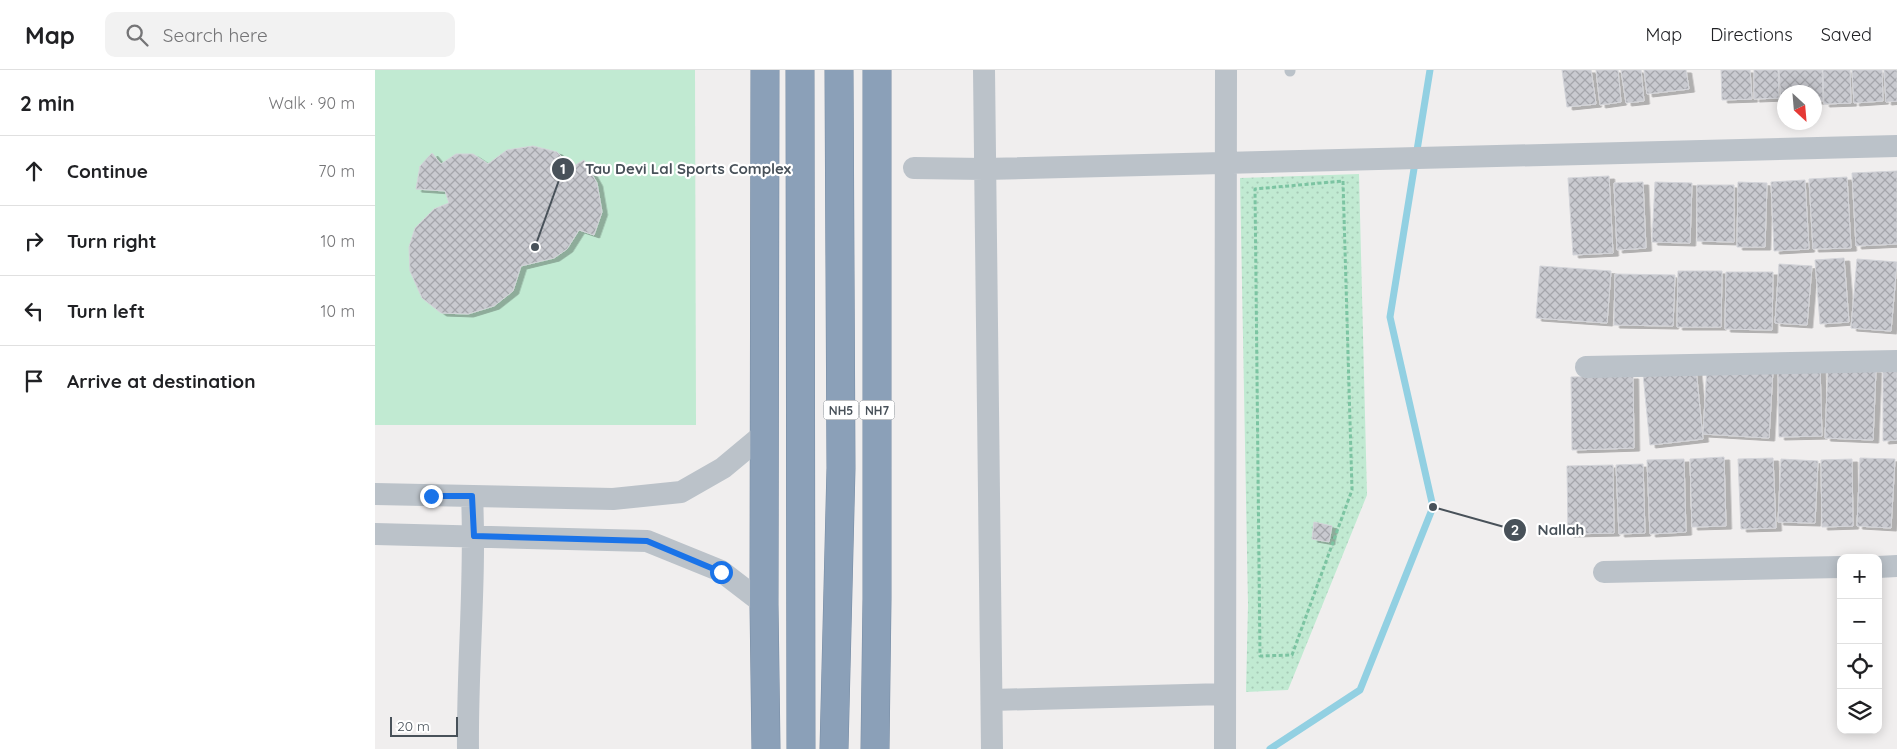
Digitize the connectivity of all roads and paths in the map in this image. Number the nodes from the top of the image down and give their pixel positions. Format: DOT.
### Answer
graph roads {
  1 [pos="765,70"];
  2 [pos="800,70"];
  3 [pos="839,70"];
  4 [pos="877,70"];
  5 [pos="984,70"];
  6 [pos="1226,70"];
  7 [pos="1897,146"];
  8 [pos="1225,163"];
  9 [pos="914,168"];
  10 [pos="985,168"];
  11 [pos="1343,181"];
  12 [pos="1897,361"];
  13 [pos="1586,367"];
  14 [pos="765,433"];
  15 [pos="375,494"];
  16 [pos="472,496"];
  17 [pos="375,534"];
  18 [pos="474,536"];
  19 [pos="1897,566"];
  20 [pos="1882,567"];
  21 [pos="1837,568"];
  22 [pos="1604,572"];
  23 [pos="764,604"];
  24 [pos="1225,694"];
  25 [pos="991,700"];
  26 [pos="468,749"];
  27 [pos="766,749"];
  28 [pos="801,749"];
  29 [pos="834,749"];
  30 [pos="875,749"];
  31 [pos="992,749"];
  32 [pos="1225,749"];
  1 -- 14 [label="highway"];
  2 -- 28 [label="highway"];
  3 -- 29 [label="highway, NH5"];
  4 -- 30 [label="highway, NH7"];
  5 -- 10 [label="street"];
  6 -- 8 [label="street"];
  7 -- 8 [label="street"];
  8 -- 10 [label="street"];
  8 -- 24 [label="street"];
  9 -- 10 [label="street"];
  10 -- 25 [label="street"];
  11 -- 11 [label="path"];
  12 -- 13 [label="street"];
  14 -- 16 [label="street"];
  14 -- 23 [label="highway"];
  15 -- 16 [label="street"];
  16 -- 18 [label="street"];
  17 -- 18 [label="street"];
  18 -- 23 [label="street"];
  18 -- 26 [label="street"];
  19 -- 20 [label="street"];
  21 -- 22 [label="street"];
  23 -- 27 [label="highway"];
  24 -- 25 [label="street"];
  24 -- 32 [label="street"];
  25 -- 31 [label="street"];
}
